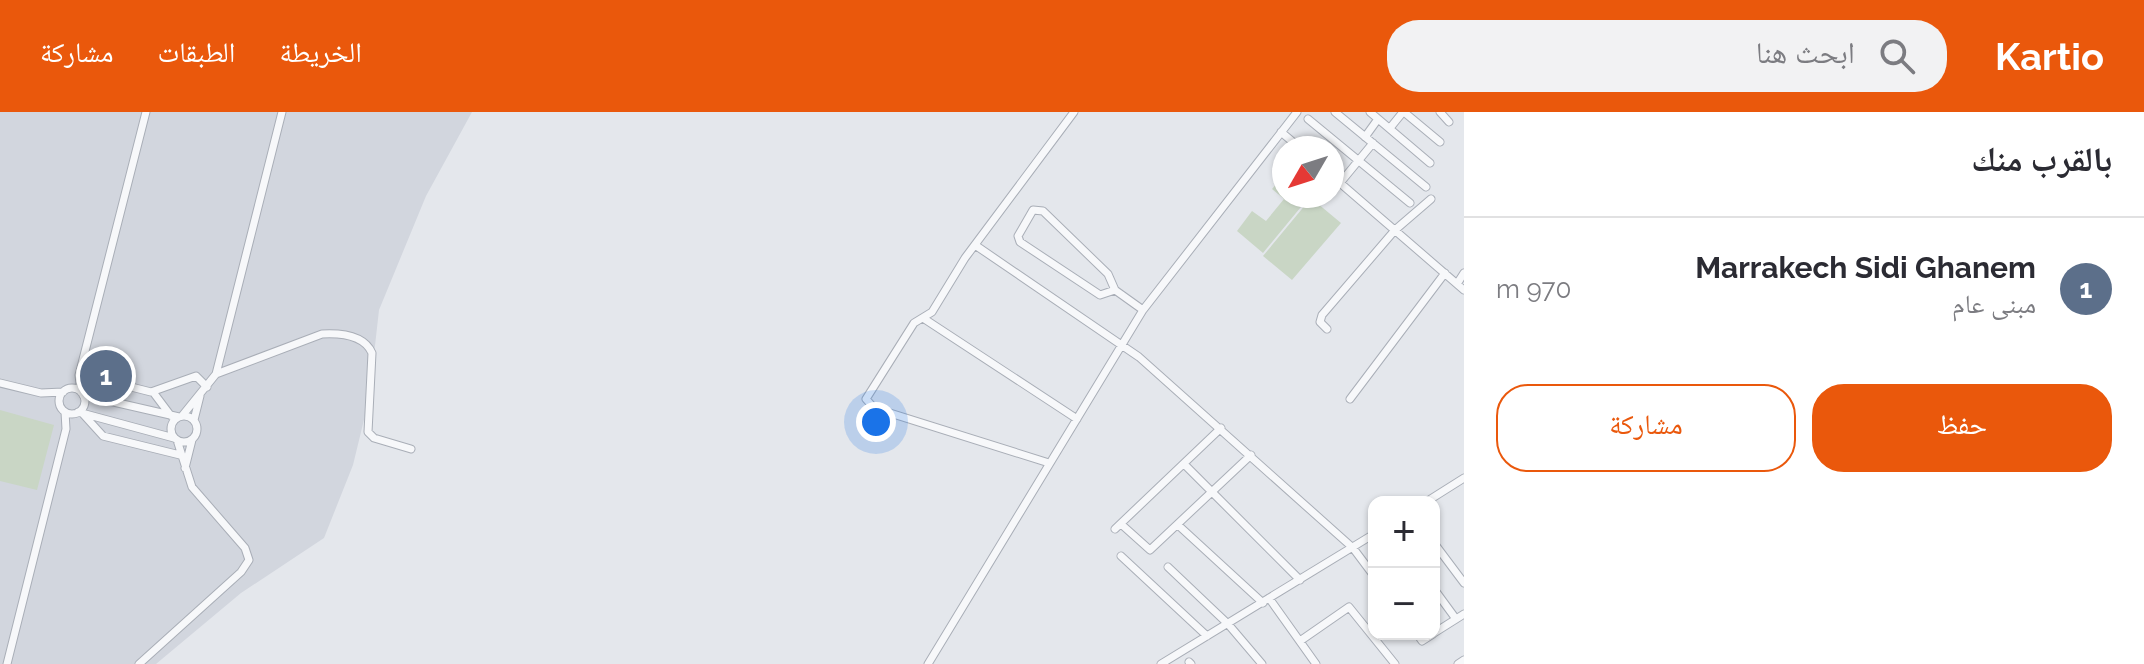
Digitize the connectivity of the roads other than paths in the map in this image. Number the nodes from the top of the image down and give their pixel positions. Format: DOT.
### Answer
graph roads {
  1 [pos="146,112"];
  2 [pos="282,112"];
  3 [pos="1074,112"];
  4 [pos="1297,112"];
  5 [pos="1335,112"];
  6 [pos="1370,112"];
  7 [pos="1404,112"];
  8 [pos="1440,112"];
  9 [pos="1308,119"];
  10 [pos="1378,119"];
  11 [pos="1449,122"];
  12 [pos="1390,128"];
  13 [pos="1281,132"];
  14 [pos="1286,136"];
  15 [pos="1365,137"];
  16 [pos="1440,142"];
  17 [pos="1373,143"];
  18 [pos="1359,161"];
  19 [pos="1430,163"];
  20 [pos="1344,178"];
  21 [pos="1344,186"];
  22 [pos="1426,187"];
  23 [pos="1431,199"];
  24 [pos="1410,203"];
  25 [pos="1395,230"];
  26 [pos="975,245"];
  27 [pos="1445,273"];
  28 [pos="1464,273"];
  29 [pos="1457,284"];
  30 [pos="1115,290"];
  31 [pos="1464,290"];
  32 [pos="1143,310"];
  33 [pos="923,318"];
  34 [pos="1327,329"];
  35 [pos="1122,344"];
  36 [pos="80,374"];
  37 [pos="216,374"];
  38 [pos="0,383"];
  39 [pos="207,387"];
  40 [pos="66,390"];
  41 [pos="153,392"];
  42 [pos="41,393"];
  43 [pos="82,394"];
  44 [pos="201,394"];
  45 [pos="1350,399"];
  46 [pos="59,404"];
  47 [pos="65,412"];
  48 [pos="78,413"];
  49 [pos="178,416"];
  50 [pos="1077,419"];
  51 [pos="194,420"];
  52 [pos="1221,428"];
  53 [pos="66,429"];
  54 [pos="175,439"];
  55 [pos="192,440"];
  56 [pos="411,449"];
  57 [pos="180,455"];
  58 [pos="1251,455"];
  59 [pos="1049,463"];
  60 [pos="1184,464"];
  61 [pos="185,470"];
  62 [pos="1464,478"];
  63 [pos="1212,492"];
  64 [pos="1436,496"];
  65 [pos="1178,525"];
  66 [pos="1368,538"];
  67 [pos="1353,548"];
  68 [pos="1440,552"];
  69 [pos="1121,556"];
  70 [pos="1168,567"];
  71 [pos="1368,568"];
  72 [pos="1300,580"];
  73 [pos="1464,583"];
  74 [pos="1440,595"];
  75 [pos="1266,601"];
  76 [pos="1460,616"];
  77 [pos="1228,624"];
  78 [pos="1440,630"];
  79 [pos="1207,636"];
  80 [pos="1300,641"];
  81 [pos="1464,660"];
  82 [pos="1314,663"];
  83 [pos="7,664"];
  84 [pos="139,664"];
  85 [pos="928,664"];
  86 [pos="1161,664"];
  87 [pos="1262,664"];
  88 [pos="1395,664"];
  89 [pos="1458,664"];
  1 -- 36 [label="street"];
  2 -- 37 [label="street"];
  3 -- 26 [label="street"];
  4 -- 13 [label="street"];
  5 -- 15 [label="street"];
  6 -- 10 [label="street"];
  7 -- 12 [label="street"];
  7 -- 16 [label="street"];
  8 -- 11 [label="street"];
  9 -- 18 [label="street"];
  10 -- 12 [label="street"];
  10 -- 15 [label="street"];
  12 -- 19 [label="street"];
  13 -- 14 [label="street"];
  13 -- 32 [label="street"];
  15 -- 17 [label="street"];
  17 -- 18 [label="street"];
  17 -- 22 [label="street"];
  18 -- 20 [label="street"];
  18 -- 24 [label="street"];
  21 -- 25 [label="street"];
  23 -- 25 [label="street"];
  25 -- 27 [label="street"];
  25 -- 34 [label="street"];
  26 -- 33 [label="street"];
  26 -- 35 [label="street"];
  27 -- 29 [label="street"];
  27 -- 45 [label="street"];
  28 -- 29 [label="street"];
  29 -- 31 [label="street"];
  30 -- 30 [label="street"];
  30 -- 32 [label="street"];
  32 -- 35 [label="street"];
  33 -- 50 [label="street"];
  33 -- 59 [label="street"];
  35 -- 50 [label="street"];
  35 -- 52 [label="street"];
  36 -- 40 [label="street"];
  36 -- 41 [label="street"];
  36 -- 43 [label="street"];
  37 -- 39 [label="street"];
  37 -- 56 [label="street"];
  38 -- 42 [label="street"];
  39 -- 41 [label="street"];
  39 -- 44 [label="street"];
  40 -- 42 [label="street"];
  40 -- 43 [label="street"];
  40 -- 46 [label="street"];
  41 -- 49 [label="street"];
  42 -- 46 [label="street"];
  43 -- 48 [label="street"];
  43 -- 49 [label="street"];
  44 -- 49 [label="street"];
  44 -- 51 [label="street"];
  46 -- 47 [label="street"];
  47 -- 48 [label="street"];
  47 -- 53 [label="street"];
  48 -- 53 [label="street"];
  48 -- 54 [label="street"];
  48 -- 57 [label="street"];
  49 -- 51 [label="street"];
  49 -- 54 [label="street"];
  50 -- 59 [label="street"];
  51 -- 55 [label="street"];
  52 -- 58 [label="street"];
  52 -- 60 [label="street"];
  53 -- 83 [label="street"];
  54 -- 55 [label="street"];
  54 -- 57 [label="street"];
  55 -- 61 [label="street"];
  57 -- 61 [label="street"];
  58 -- 63 [label="street"];
  58 -- 67 [label="street"];
  59 -- 85 [label="street"];
  60 -- 63 [label="street"];
  60 -- 65 [label="street"];
  61 -- 84 [label="street"];
  62 -- 64 [label="street"];
  63 -- 65 [label="street"];
  63 -- 72 [label="street"];
  65 -- 75 [label="street"];
  66 -- 67 [label="street"];
  67 -- 71 [label="street"];
  67 -- 72 [label="street"];
  68 -- 73 [label="street"];
  69 -- 79 [label="street"];
  70 -- 77 [label="street"];
  72 -- 75 [label="street"];
  74 -- 76 [label="street"];
  75 -- 77 [label="street"];
  75 -- 80 [label="street"];
  76 -- 78 [label="street"];
  77 -- 79 [label="street"];
  77 -- 87 [label="street"];
  79 -- 86 [label="street"];
  80 -- 82 [label="street"];
  80 -- 88 [label="street"];
  81 -- 89 [label="street"];
}
